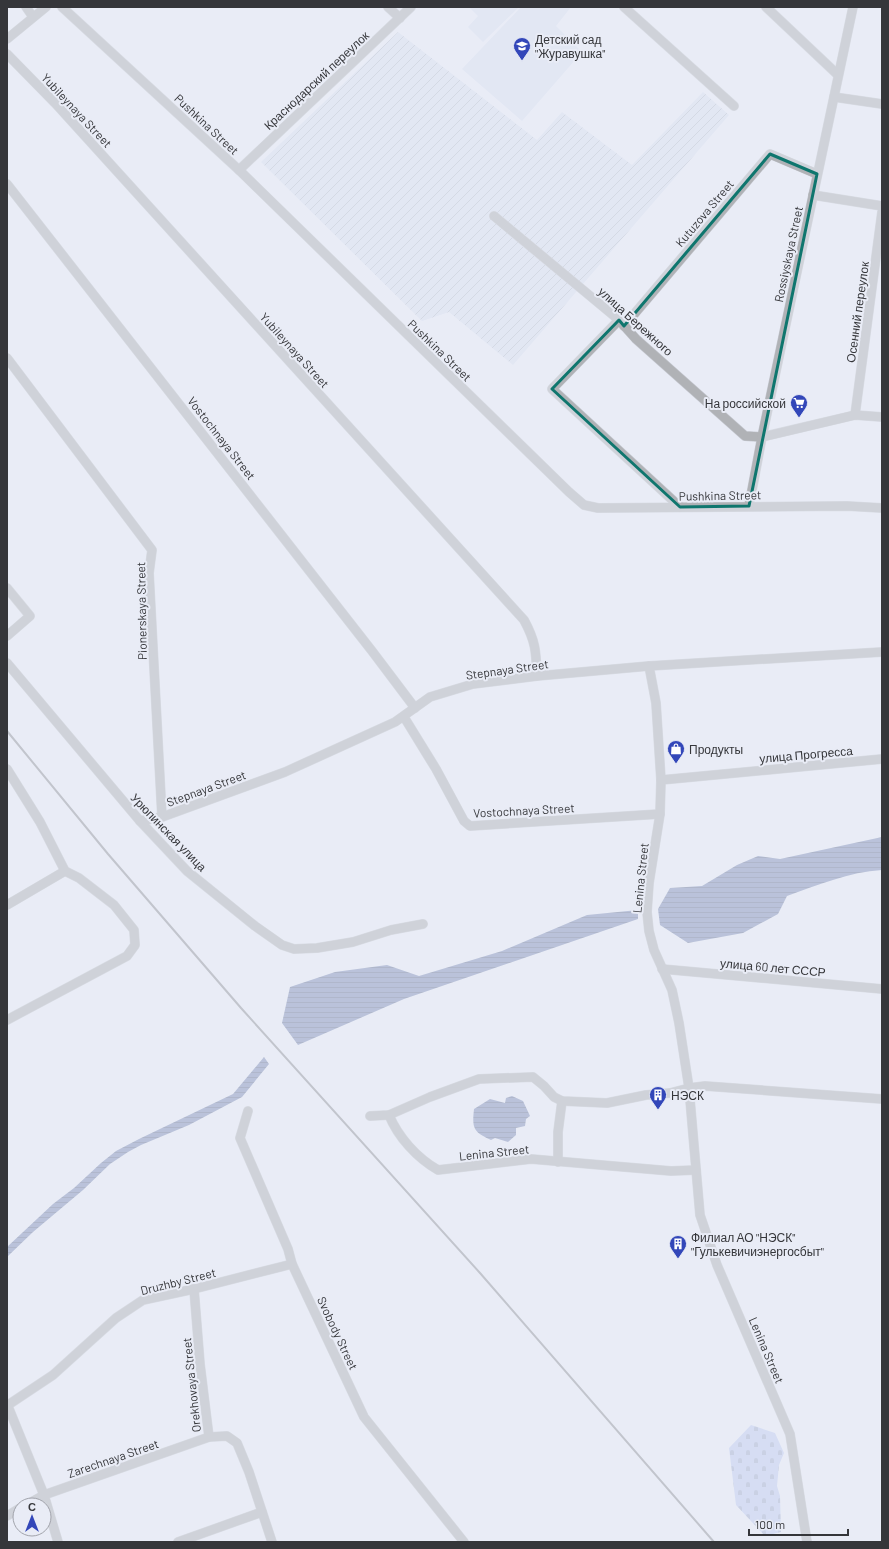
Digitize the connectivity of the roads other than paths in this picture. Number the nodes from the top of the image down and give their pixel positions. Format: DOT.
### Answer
graph roads {
  1 [pos="26,7"];
  2 [pos="46,7"];
  3 [pos="62,7"];
  4 [pos="388,7"];
  5 [pos="411,7"];
  6 [pos="624,7"];
  7 [pos="766,7"];
  8 [pos="853,7"];
  9 [pos="33,17"];
  10 [pos="400,18"];
  11 [pos="7,39"];
  12 [pos="7,54"];
  13 [pos="838,75"];
  14 [pos="834,97"];
  15 [pos="882,104"];
  16 [pos="734,106"];
  17 [pos="238,170"];
  18 [pos="817,174"];
  19 [pos="7,184"];
  20 [pos="813,195"];
  21 [pos="882,206"];
  22 [pos="882,212"];
  23 [pos="494,216"];
  24 [pos="621,323"];
  25 [pos="7,358"];
  26 [pos="855,415"];
  27 [pos="882,417"];
  28 [pos="762,437"];
  29 [pos="749,506"];
  30 [pos="680,507"];
  31 [pos="882,508"];
  32 [pos="7,588"];
  33 [pos="7,636"];
  34 [pos="882,652"];
  35 [pos="7,663"];
  36 [pos="649,666"];
  37 [pos="536,676"];
  38 [pos="415,708"];
  39 [pos="404,717"];
  40 [pos="882,759"];
  41 [pos="7,769"];
  42 [pos="661,780"];
  43 [pos="660,814"];
  44 [pos="162,817"];
  45 [pos="140,821"];
  46 [pos="65,871"];
  47 [pos="7,904"];
  48 [pos="423,924"];
  49 [pos="662,970"];
  50 [pos="882,989"];
  51 [pos="7,1020"];
  52 [pos="689,1088"];
  53 [pos="882,1098"];
  54 [pos="562,1101"];
  55 [pos="248,1111"];
  56 [pos="389,1115"];
  57 [pos="370,1116"];
  58 [pos="558,1162"];
  59 [pos="696,1170"];
  60 [pos="292,1264"];
  61 [pos="194,1289"];
  62 [pos="7,1404"];
  63 [pos="209,1438"];
  64 [pos="44,1495"];
  65 [pos="40,1497"];
  66 [pos="262,1512"];
  67 [pos="193,1540"];
  68 [pos="58,1542"];
  69 [pos="178,1542"];
  70 [pos="272,1542"];
  71 [pos="464,1542"];
  72 [pos="807,1542"];
  1 -- 9 [label="street"];
  2 -- 9 [label="street"];
  3 -- 17 [label="street, Pushkina Street"];
  4 -- 10 [label="street"];
  5 -- 10 [label="street, Краснодарский переулок"];
  6 -- 16 [label="street"];
  7 -- 13 [label="street"];
  8 -- 13 [label="street, Rossiyskaya Street"];
  9 -- 11 [label="street"];
  10 -- 17 [label="street, Краснодарский переулок"];
  12 -- 37 [label="street, Yubileynaya Street"];
  13 -- 14 [label="street, Rossiyskaya Street"];
  14 -- 15 [label="street"];
  14 -- 18 [label="street, Rossiyskaya Street"];
  17 -- 30 [label="street, Pushkina Street"];
  18 -- 20 [label="street, Rossiyskaya Street"];
  18 -- 24 [label="street, Kutuzova Street"];
  19 -- 38 [label="street, Vostochnaya Street"];
  20 -- 21 [label="street"];
  20 -- 28 [label="street, Rossiyskaya Street"];
  22 -- 26 [label="street, Осенний переулок"];
  23 -- 24 [label="street, улица Бережного"];
  24 -- 28 [label="street, улица Бережного"];
  24 -- 30 [label="street, Kutuzova Street"];
  25 -- 44 [label="street, Pionerskaya Street"];
  26 -- 27 [label="street"];
  26 -- 28 [label="street"];
  28 -- 29 [label="street, Rossiyskaya Street"];
  29 -- 30 [label="street, Pushkina Street"];
  29 -- 31 [label="street, Pushkina Street"];
  32 -- 33 [label="street"];
  34 -- 36 [label="street, Stepnaya Street"];
  35 -- 45 [label="street, Урюпинская улица"];
  36 -- 37 [label="street, Stepnaya Street"];
  36 -- 42 [label="street, Lenina Street"];
  37 -- 38 [label="street, Stepnaya Street"];
  38 -- 39 [label="street, Stepnaya Street"];
  39 -- 43 [label="street, Vostochnaya Street"];
  39 -- 44 [label="street, Stepnaya Street"];
  40 -- 42 [label="street, улица Прогресса"];
  41 -- 46 [label="street"];
  42 -- 43 [label="street, Lenina Street"];
  43 -- 49 [label="street, Lenina Street"];
  44 -- 45 [label="street, Stepnaya Street"];
  45 -- 48 [label="street, Урюпинская улица"];
  46 -- 47 [label="street"];
  46 -- 51 [label="street"];
  49 -- 50 [label="street, улица 60 лет СССР"];
  49 -- 52 [label="street, Lenina Street"];
  52 -- 53 [label="street"];
  52 -- 54 [label="street"];
  52 -- 59 [label="street, Lenina Street"];
  54 -- 56 [label="street"];
  54 -- 58 [label="street"];
  55 -- 60 [label="street, Svobody Street"];
  56 -- 57 [label="street"];
  56 -- 58 [label="street, Lenina Street"];
  58 -- 59 [label="street, Lenina Street"];
  59 -- 72 [label="street, Lenina Street"];
  60 -- 61 [label="street, Druzhby Street"];
  60 -- 71 [label="street, Svobody Street"];
  61 -- 62 [label="street, Druzhby Street"];
  61 -- 63 [label="street, Orekhovaya Street"];
  62 -- 64 [label="street"];
  63 -- 64 [label="street, Zarechnaya Street"];
  63 -- 66 [label="street, Orekhovaya Street"];
  64 -- 65 [label="street, Zarechnaya Street"];
  64 -- 68 [label="street"];
  66 -- 67 [label="street"];
  66 -- 70 [label="street, Orekhovaya Street"];
  67 -- 69 [label="street"];
}
